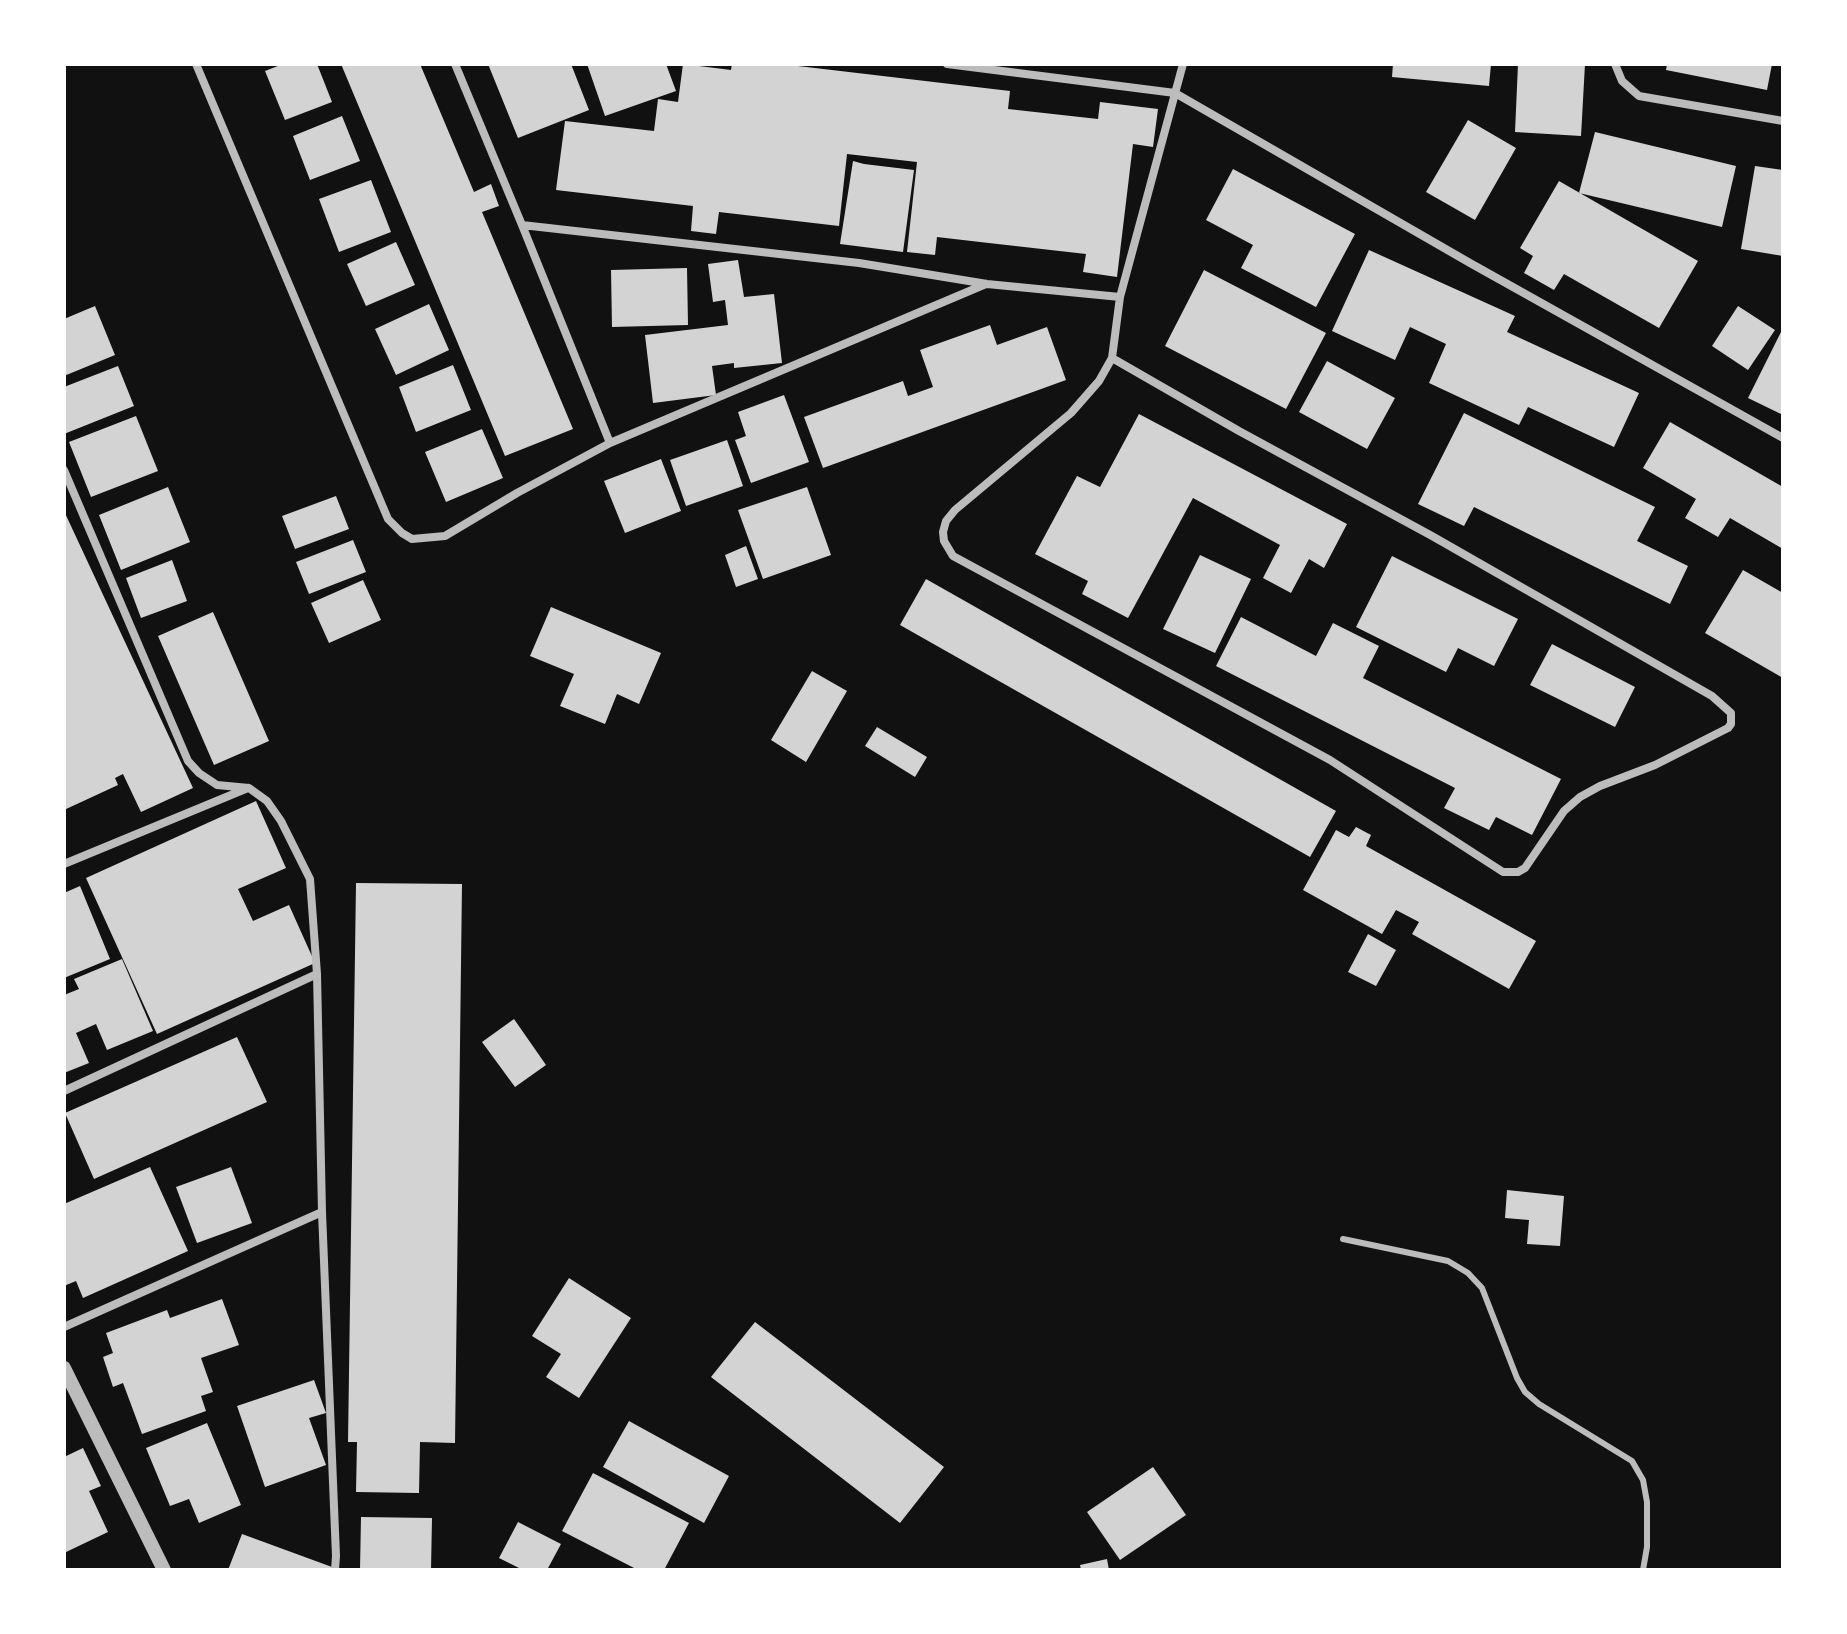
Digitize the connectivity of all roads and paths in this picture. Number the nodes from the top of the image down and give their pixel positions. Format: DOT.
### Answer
graph roads {
  1 [pos="196,64"];
  2 [pos="455,64"];
  3 [pos="947,64"];
  4 [pos="1183,64"];
  5 [pos="1615,64"];
  6 [pos="1175,93"];
  7 [pos="1783,121"];
  8 [pos="522,225"];
  9 [pos="987,284"];
  10 [pos="1120,297"];
  11 [pos="1112,358"];
  12 [pos="1783,438"];
  13 [pos="610,443"];
  14 [pos="64,470"];
  15 [pos="249,788"];
  16 [pos="65,860"];
  17 [pos="317,974"];
  18 [pos="64,1091"];
  19 [pos="322,1212"];
  20 [pos="1343,1239"];
  21 [pos="64,1327"];
  22 [pos="64,1368"];
  23 [pos="164,1570"];
  24 [pos="335,1570"];
  25 [pos="1643,1570"];
  1 -- 13 [label="street"];
  2 -- 8 [label="street"];
  3 -- 6 [label="street"];
  4 -- 6 [label="street"];
  5 -- 7 [label="street"];
  6 -- 10 [label="street"];
  6 -- 12 [label="street"];
  8 -- 9 [label="street"];
  8 -- 13 [label="street"];
  9 -- 10 [label="street"];
  9 -- 13 [label="street"];
  10 -- 11 [label="street"];
  11 -- 11 [label="street"];
  14 -- 15 [label="street"];
  15 -- 16 [label="street"];
  15 -- 17 [label="street"];
  17 -- 18 [label="street"];
  17 -- 19 [label="street"];
  19 -- 21 [label="street"];
  19 -- 24 [label="street"];
  20 -- 25 [label="lane"];
  22 -- 23 [label="street"];
}
